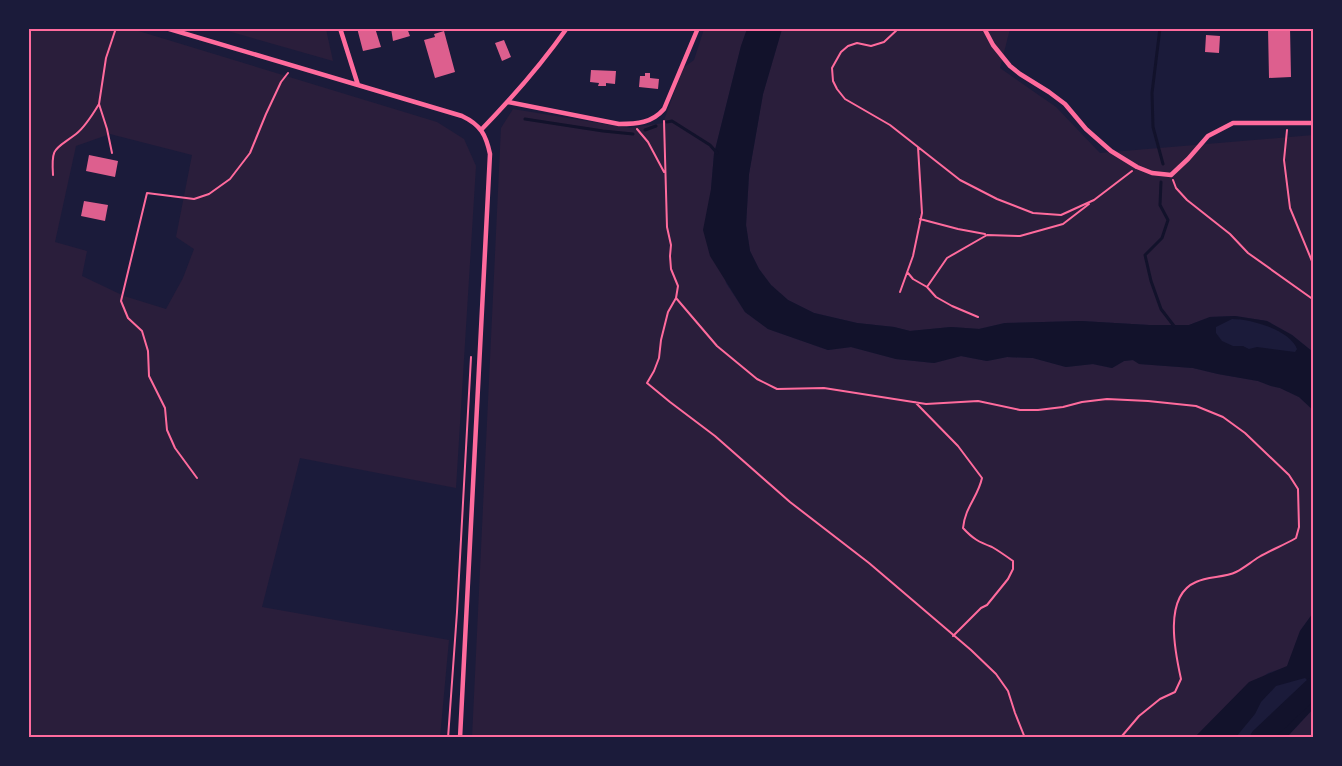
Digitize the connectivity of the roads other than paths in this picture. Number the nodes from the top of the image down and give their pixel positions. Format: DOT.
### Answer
graph roads {
  1 [pos="116,28"];
  2 [pos="166,28"];
  3 [pos="340,28"];
  4 [pos="567,28"];
  5 [pos="698,28"];
  6 [pos="984,28"];
  7 [pos="358,85"];
  8 [pos="508,102"];
  9 [pos="99,104"];
  10 [pos="1314,123"];
  11 [pos="481,130"];
  12 [pos="112,153"];
  13 [pos="53,175"];
  14 [pos="460,738"];
  1 -- 9 [label="lane"];
  2 -- 7 [label="street"];
  3 -- 7 [label="street"];
  4 -- 8 [label="street"];
  5 -- 8 [label="street"];
  6 -- 10 [label="street"];
  7 -- 11 [label="street"];
  8 -- 11 [label="street"];
  9 -- 12 [label="lane"];
  9 -- 13 [label="lane"];
  11 -- 14 [label="street"];
}
